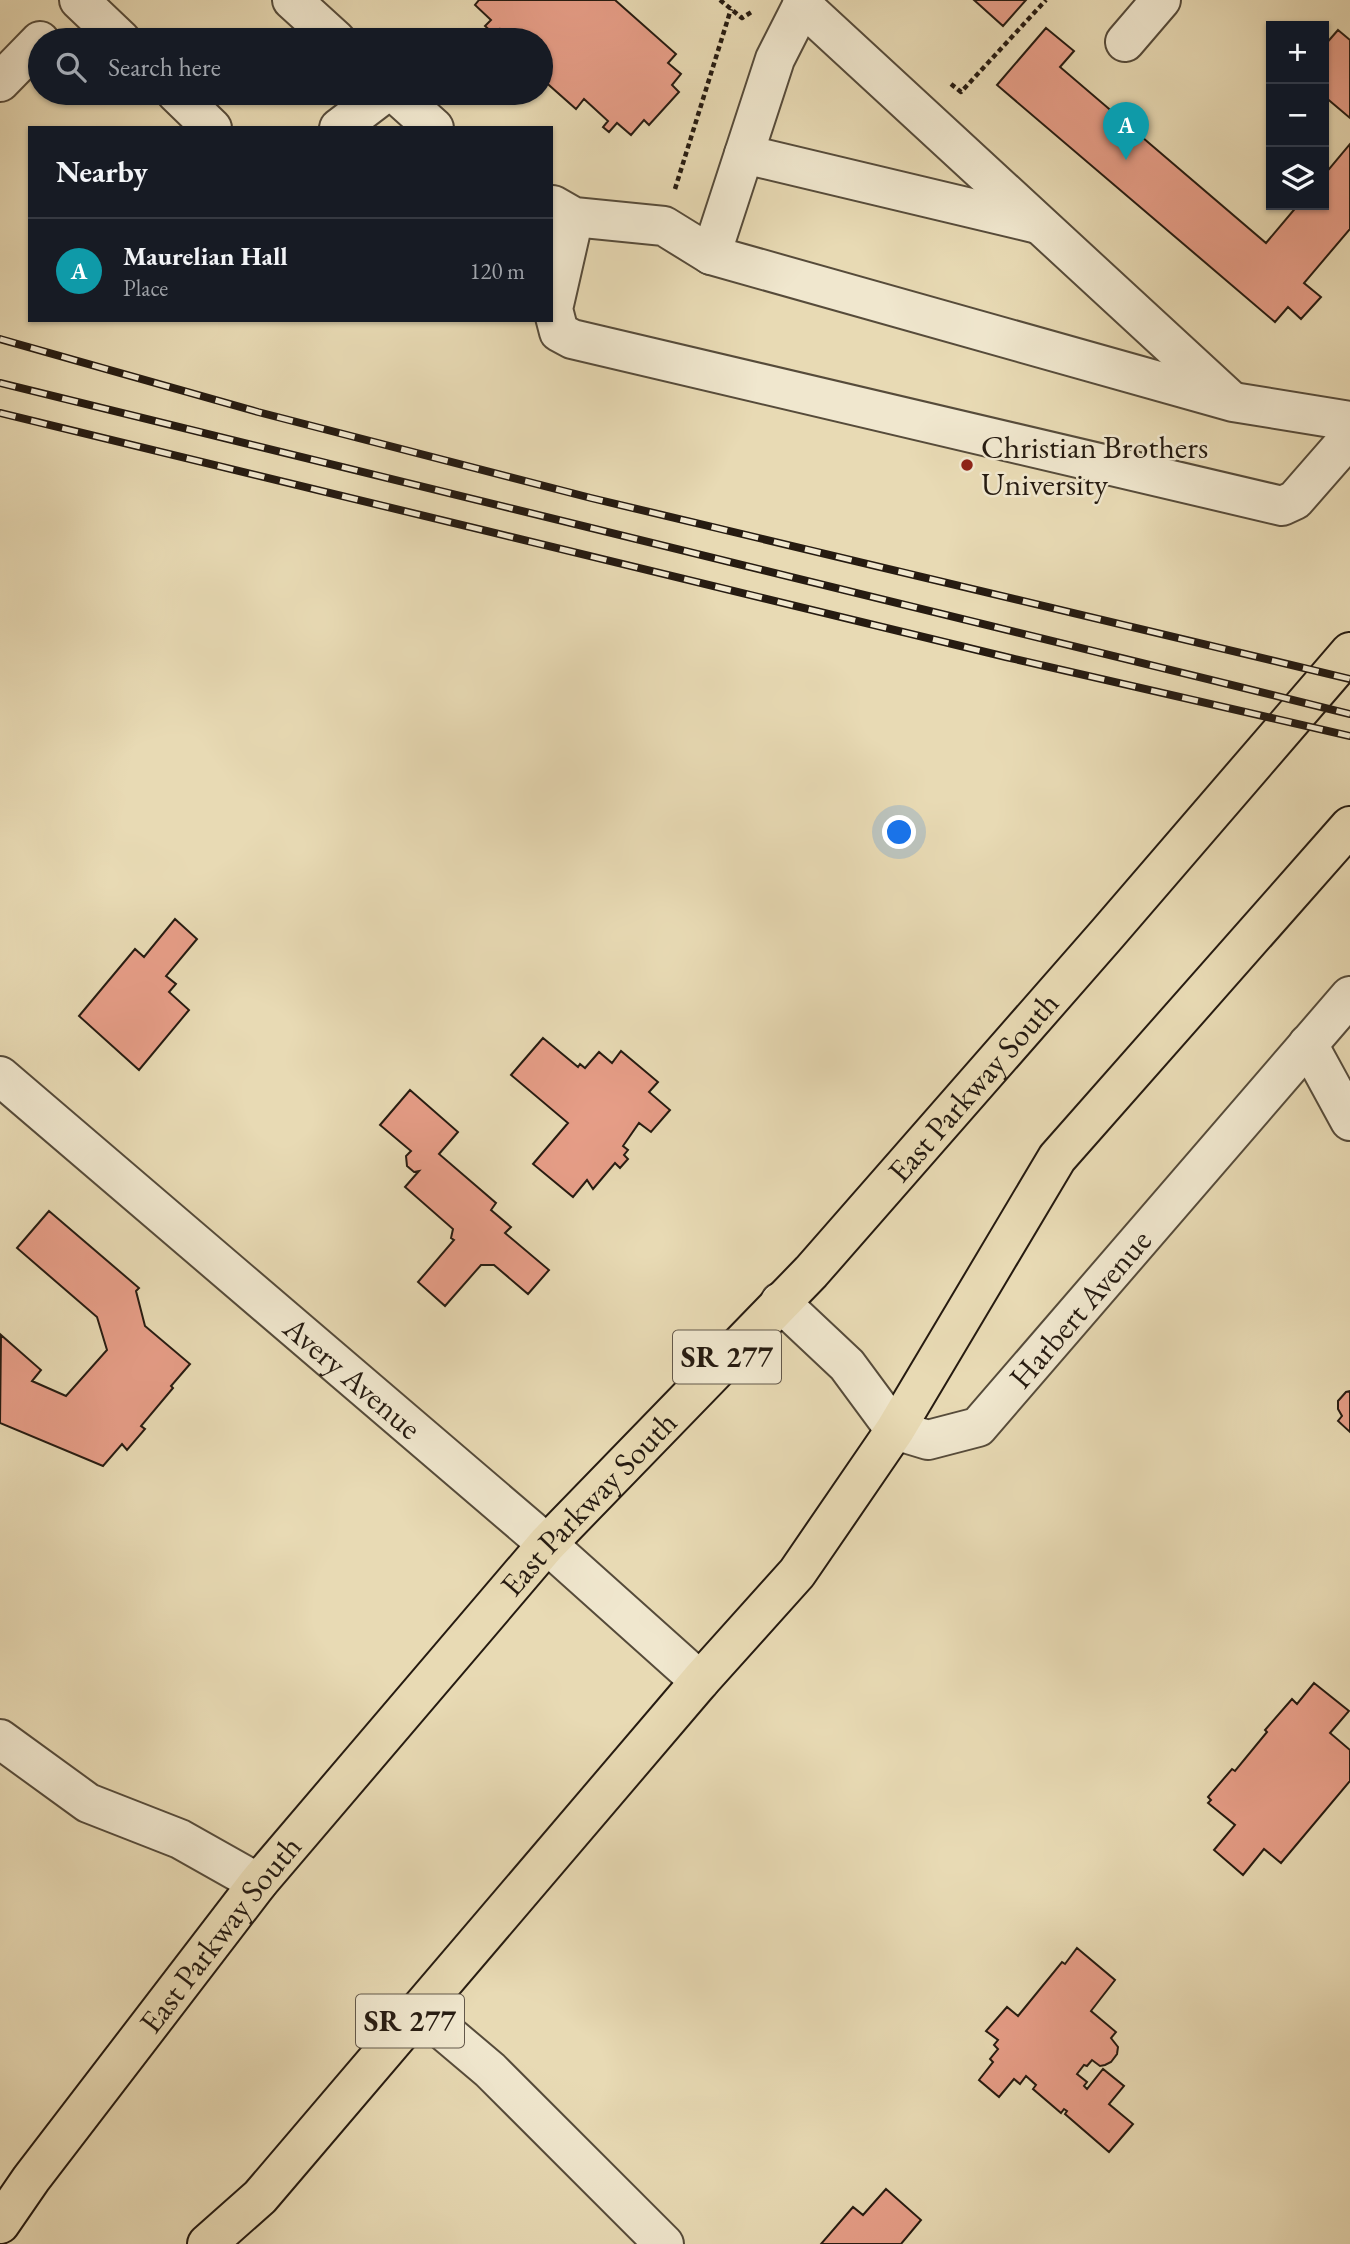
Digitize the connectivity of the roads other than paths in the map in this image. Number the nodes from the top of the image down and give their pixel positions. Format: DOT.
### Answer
graph roads {
  1 [pos="79,0"];
  2 [pos="292,0"];
  3 [pos="1161,0"];
  4 [pos="804,3"];
  5 [pos="53,28"];
  6 [pos="108,28"];
  7 [pos="323,28"];
  8 [pos="1125,42"];
  9 [pos="28,54"];
  10 [pos="0,82"];
  11 [pos="188,105"];
  12 [pos="370,105"];
  13 [pos="408,105"];
  14 [pos="210,126"];
  15 [pos="342,126"];
  16 [pos="431,126"];
  17 [pos="744,154"];
  18 [pos="563,211"];
  19 [pos="1040,225"];
  20 [pos="711,255"];
  21 [pos="1233,402"];
  22 [pos="1350,421"];
  23 [pos="1350,437"];
  24 [pos="1350,652"];
  25 [pos="1350,826"];
  26 [pos="1350,996"];
  27 [pos="1308,1044"];
  28 [pos="0,1076"];
  29 [pos="1350,1121"];
  30 [pos="780,1302"];
  31 [pos="895,1430"];
  32 [pos="547,1544"];
  33 [pos="700,1681"];
  34 [pos="0,1739"];
  35 [pos="258,1883"];
  36 [pos="419,2010"];
  37 [pos="115,2072"];
  38 [pos="0,2186"];
  39 [pos="260,2197"];
  40 [pos="0,2224"];
  41 [pos="207,2244"];
  42 [pos="220,2244"];
  43 [pos="664,2244"];
  1 -- 5 [label="street"];
  1 -- 6 [label="street"];
  2 -- 7 [label="street"];
  3 -- 8 [label="street"];
  4 -- 17 [label="street"];
  4 -- 19 [label="street"];
  9 -- 10 [label="street"];
  11 -- 14 [label="street"];
  12 -- 15 [label="street"];
  13 -- 16 [label="street"];
  17 -- 19 [label="street"];
  17 -- 20 [label="street"];
  18 -- 20 [label="street"];
  18 -- 23 [label="street"];
  19 -- 21 [label="street"];
  20 -- 21 [label="street"];
  21 -- 22 [label="street"];
  24 -- 30 [label="main road, East Parkway South / SR 277"];
  25 -- 31 [label="main road, SR 277"];
  26 -- 27 [label="street, Harbert Avenue"];
  27 -- 29 [label="street"];
  27 -- 31 [label="street, Harbert Avenue"];
  28 -- 32 [label="street, Avery Avenue"];
  30 -- 31 [label="street"];
  30 -- 32 [label="main road, East Parkway South / SR 277"];
  31 -- 33 [label="main road, SR 277"];
  32 -- 33 [label="street, Avery Avenue"];
  32 -- 35 [label="main road, East Parkway South / SR 277"];
  33 -- 36 [label="main road, SR 277"];
  34 -- 35 [label="street"];
  35 -- 37 [label="main road, East Parkway South / SR 277"];
  36 -- 39 [label="main road, SR 277"];
  36 -- 43 [label="street"];
  37 -- 38 [label="main road"];
  37 -- 40 [label="main road, East Parkway South"];
  39 -- 41 [label="main road, SR 277"];
  39 -- 42 [label="main road"];
}
